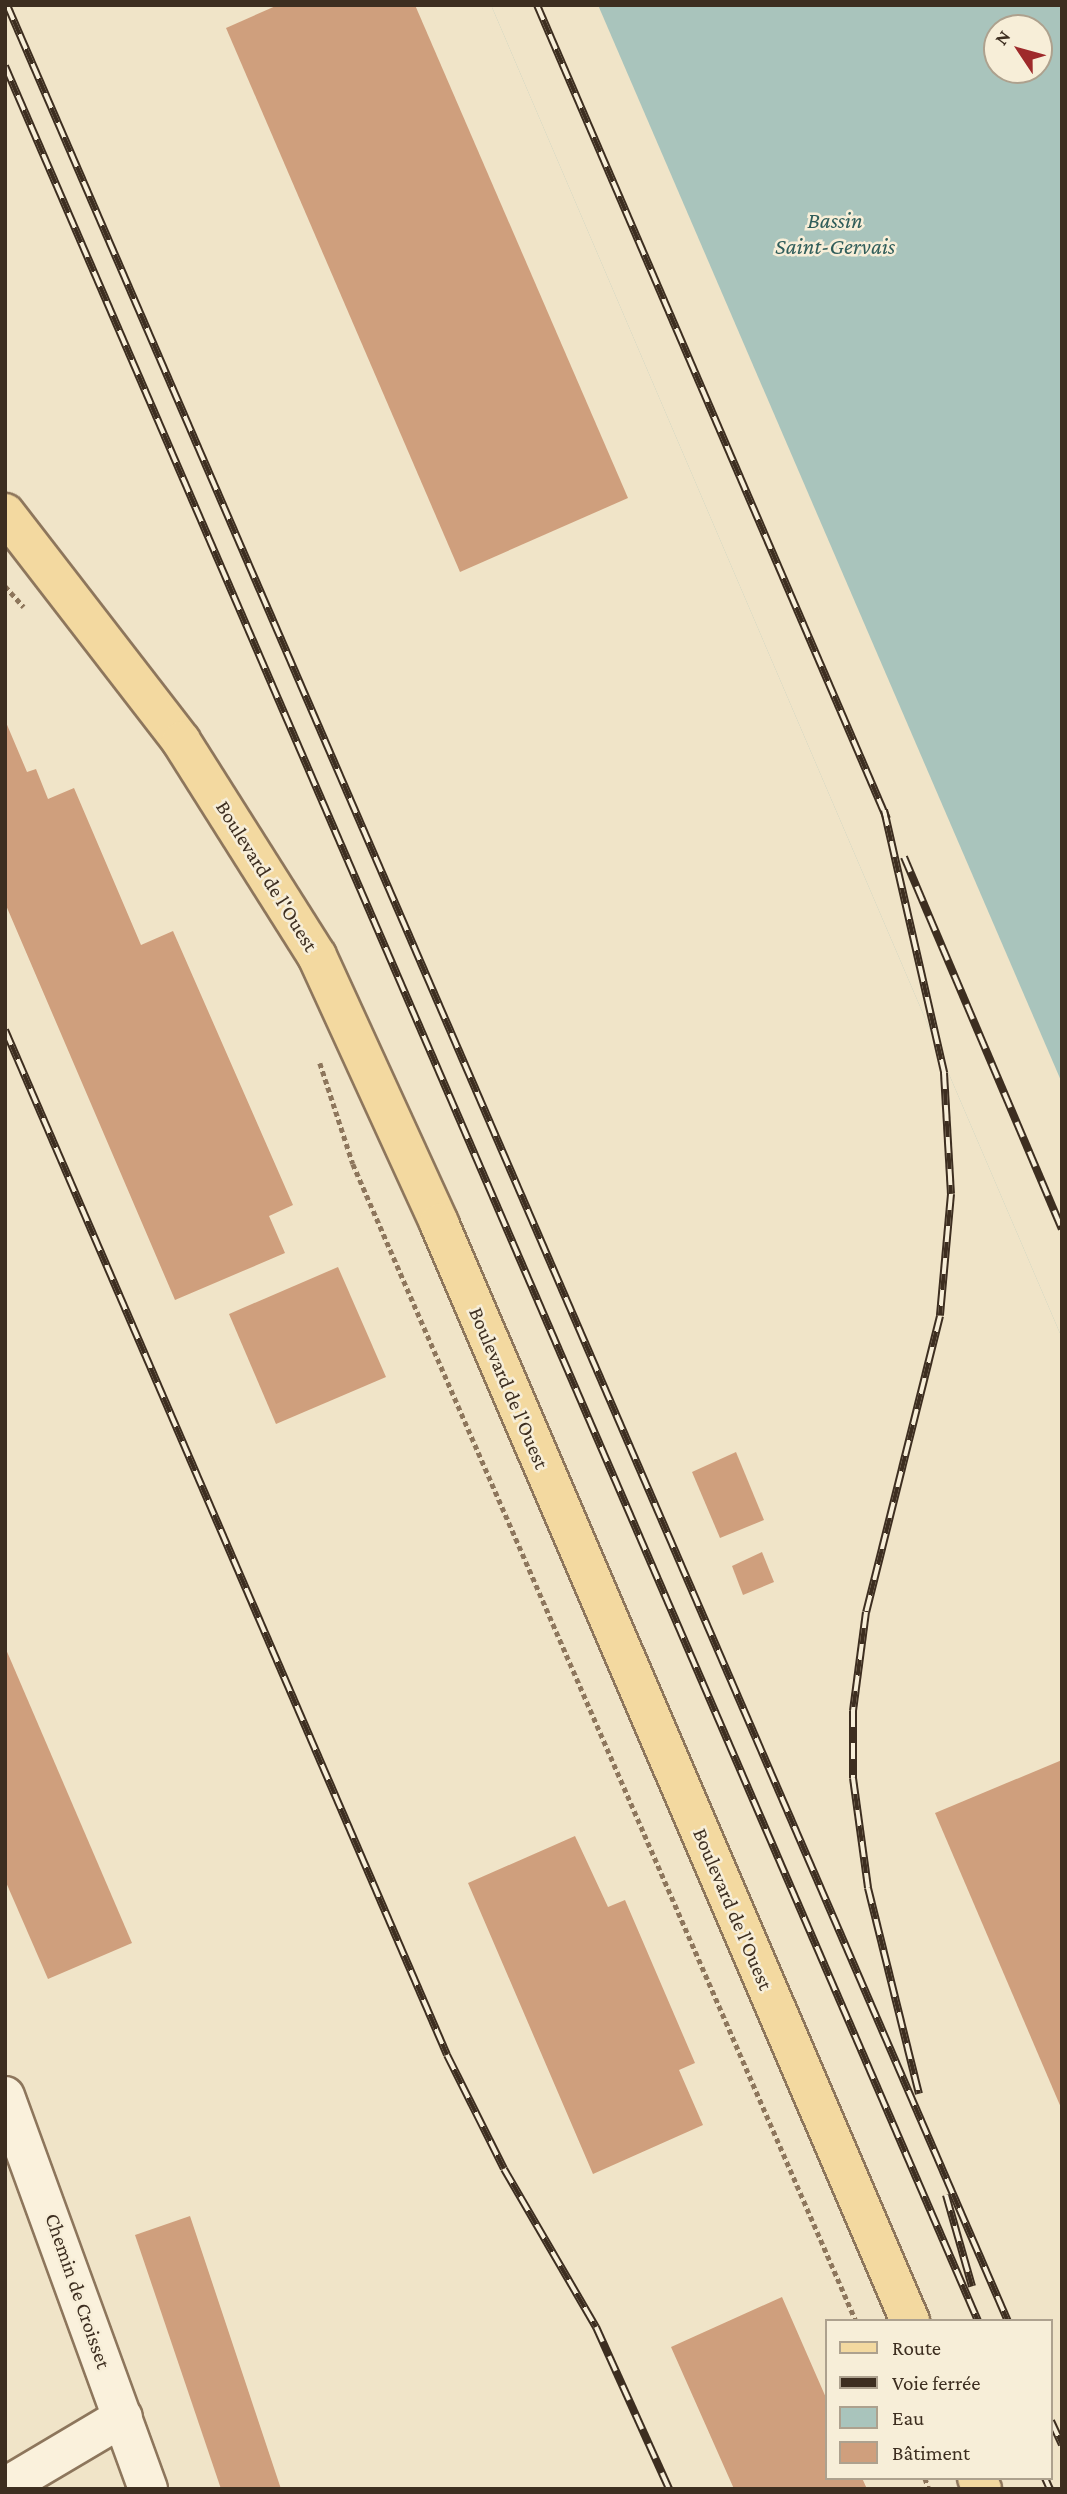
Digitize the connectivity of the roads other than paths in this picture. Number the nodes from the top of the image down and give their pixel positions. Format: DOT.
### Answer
graph roads {
  1 [pos="5,513"];
  2 [pos="5,2096"];
  3 [pos="909,2319"];
  4 [pos="123,2417"];
  5 [pos="5,2487"];
  6 [pos="148,2489"];
  1 -- 3 [label="main road, Boulevard de l'Ouest"];
  2 -- 4 [label="street, Chemin de Croisset"];
  4 -- 5 [label="street"];
  4 -- 6 [label="street, Chemin de Croisset"];
}
